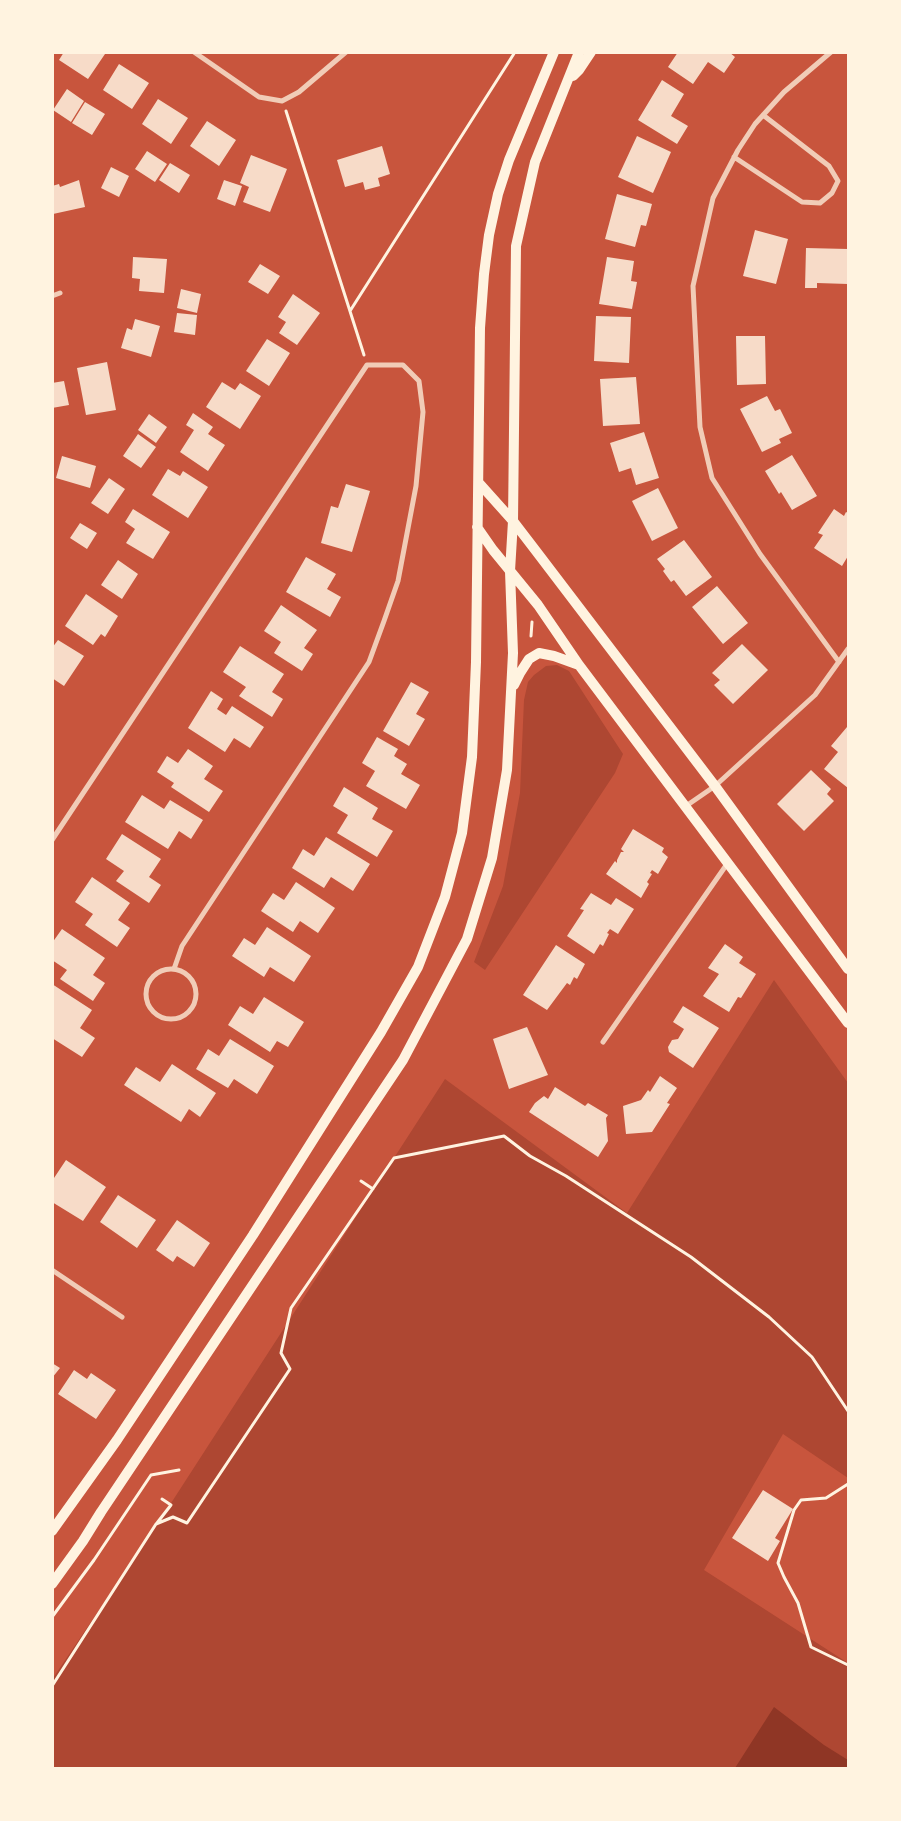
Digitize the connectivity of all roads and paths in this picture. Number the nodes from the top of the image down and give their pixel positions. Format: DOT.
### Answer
graph roads {
  1 [pos="194,52"];
  2 [pos="346,52"];
  3 [pos="515,52"];
  4 [pos="580,52"];
  5 [pos="591,52"];
  6 [pos="831,52"];
  7 [pos="552,54"];
  8 [pos="570,78"];
  9 [pos="282,101"];
  10 [pos="764,115"];
  11 [pos="734,157"];
  12 [pos="60,293"];
  13 [pos="52,296"];
  14 [pos="350,311"];
  15 [pos="366,365"];
  16 [pos="479,483"];
  17 [pos="513,521"];
  18 [pos="477,527"];
  19 [pos="510,571"];
  20 [pos="532,619"];
  21 [pos="531,636"];
  22 [pos="848,649"];
  23 [pos="840,662"];
  24 [pos="579,665"];
  25 [pos="511,692"];
  26 [pos="715,786"];
  27 [pos="686,806"];
  28 [pos="52,840"];
  29 [pos="727,864"];
  30 [pos="174,969"];
  31 [pos="848,969"];
  32 [pos="848,1023"];
  33 [pos="604,1042"];
  34 [pos="361,1181"];
  35 [pos="373,1189"];
  36 [pos="52,1270"];
  37 [pos="122,1317"];
  38 [pos="848,1411"];
  39 [pos="179,1470"];
  40 [pos="848,1484"];
  41 [pos="162,1499"];
  42 [pos="156,1524"];
  43 [pos="52,1531"];
  44 [pos="52,1584"];
  45 [pos="52,1618"];
  46 [pos="848,1665"];
  47 [pos="52,1686"];
  1 -- 9 [label="street"];
  2 -- 9 [label="street"];
  3 -- 14 [label="path"];
  4 -- 8 [label="main road"];
  5 -- 8 [label="main road"];
  6 -- 10 [label="street"];
  7 -- 16 [label="main road"];
  8 -- 17 [label="main road"];
  9 -- 14 [label="path"];
  10 -- 11 [label="street"];
  10 -- 11 [label="street"];
  11 -- 23 [label="street"];
  12 -- 13 [label="street"];
  14 -- 15 [label="path"];
  15 -- 28 [label="street"];
  15 -- 30 [label="street"];
  16 -- 17 [label="main road"];
  16 -- 18 [label="main road"];
  17 -- 19 [label="main road"];
  17 -- 26 [label="main road"];
  18 -- 19 [label="main road"];
  18 -- 43 [label="main road"];
  19 -- 24 [label="main road"];
  19 -- 25 [label="main road"];
  20 -- 21 [label="path"];
  22 -- 23 [label="street"];
  23 -- 26 [label="street"];
  24 -- 25 [label="main road"];
  24 -- 27 [label="main road"];
  25 -- 44 [label="main road"];
  26 -- 27 [label="street"];
  26 -- 31 [label="main road"];
  27 -- 29 [label="main road"];
  29 -- 32 [label="main road"];
  29 -- 33 [label="street"];
  30 -- 30 [label="street"];
  34 -- 35 [label="path"];
  35 -- 38 [label="path"];
  35 -- 42 [label="path"];
  36 -- 37 [label="street"];
  39 -- 45 [label="path"];
  40 -- 46 [label="path"];
  41 -- 42 [label="path"];
  42 -- 47 [label="path"];
}
